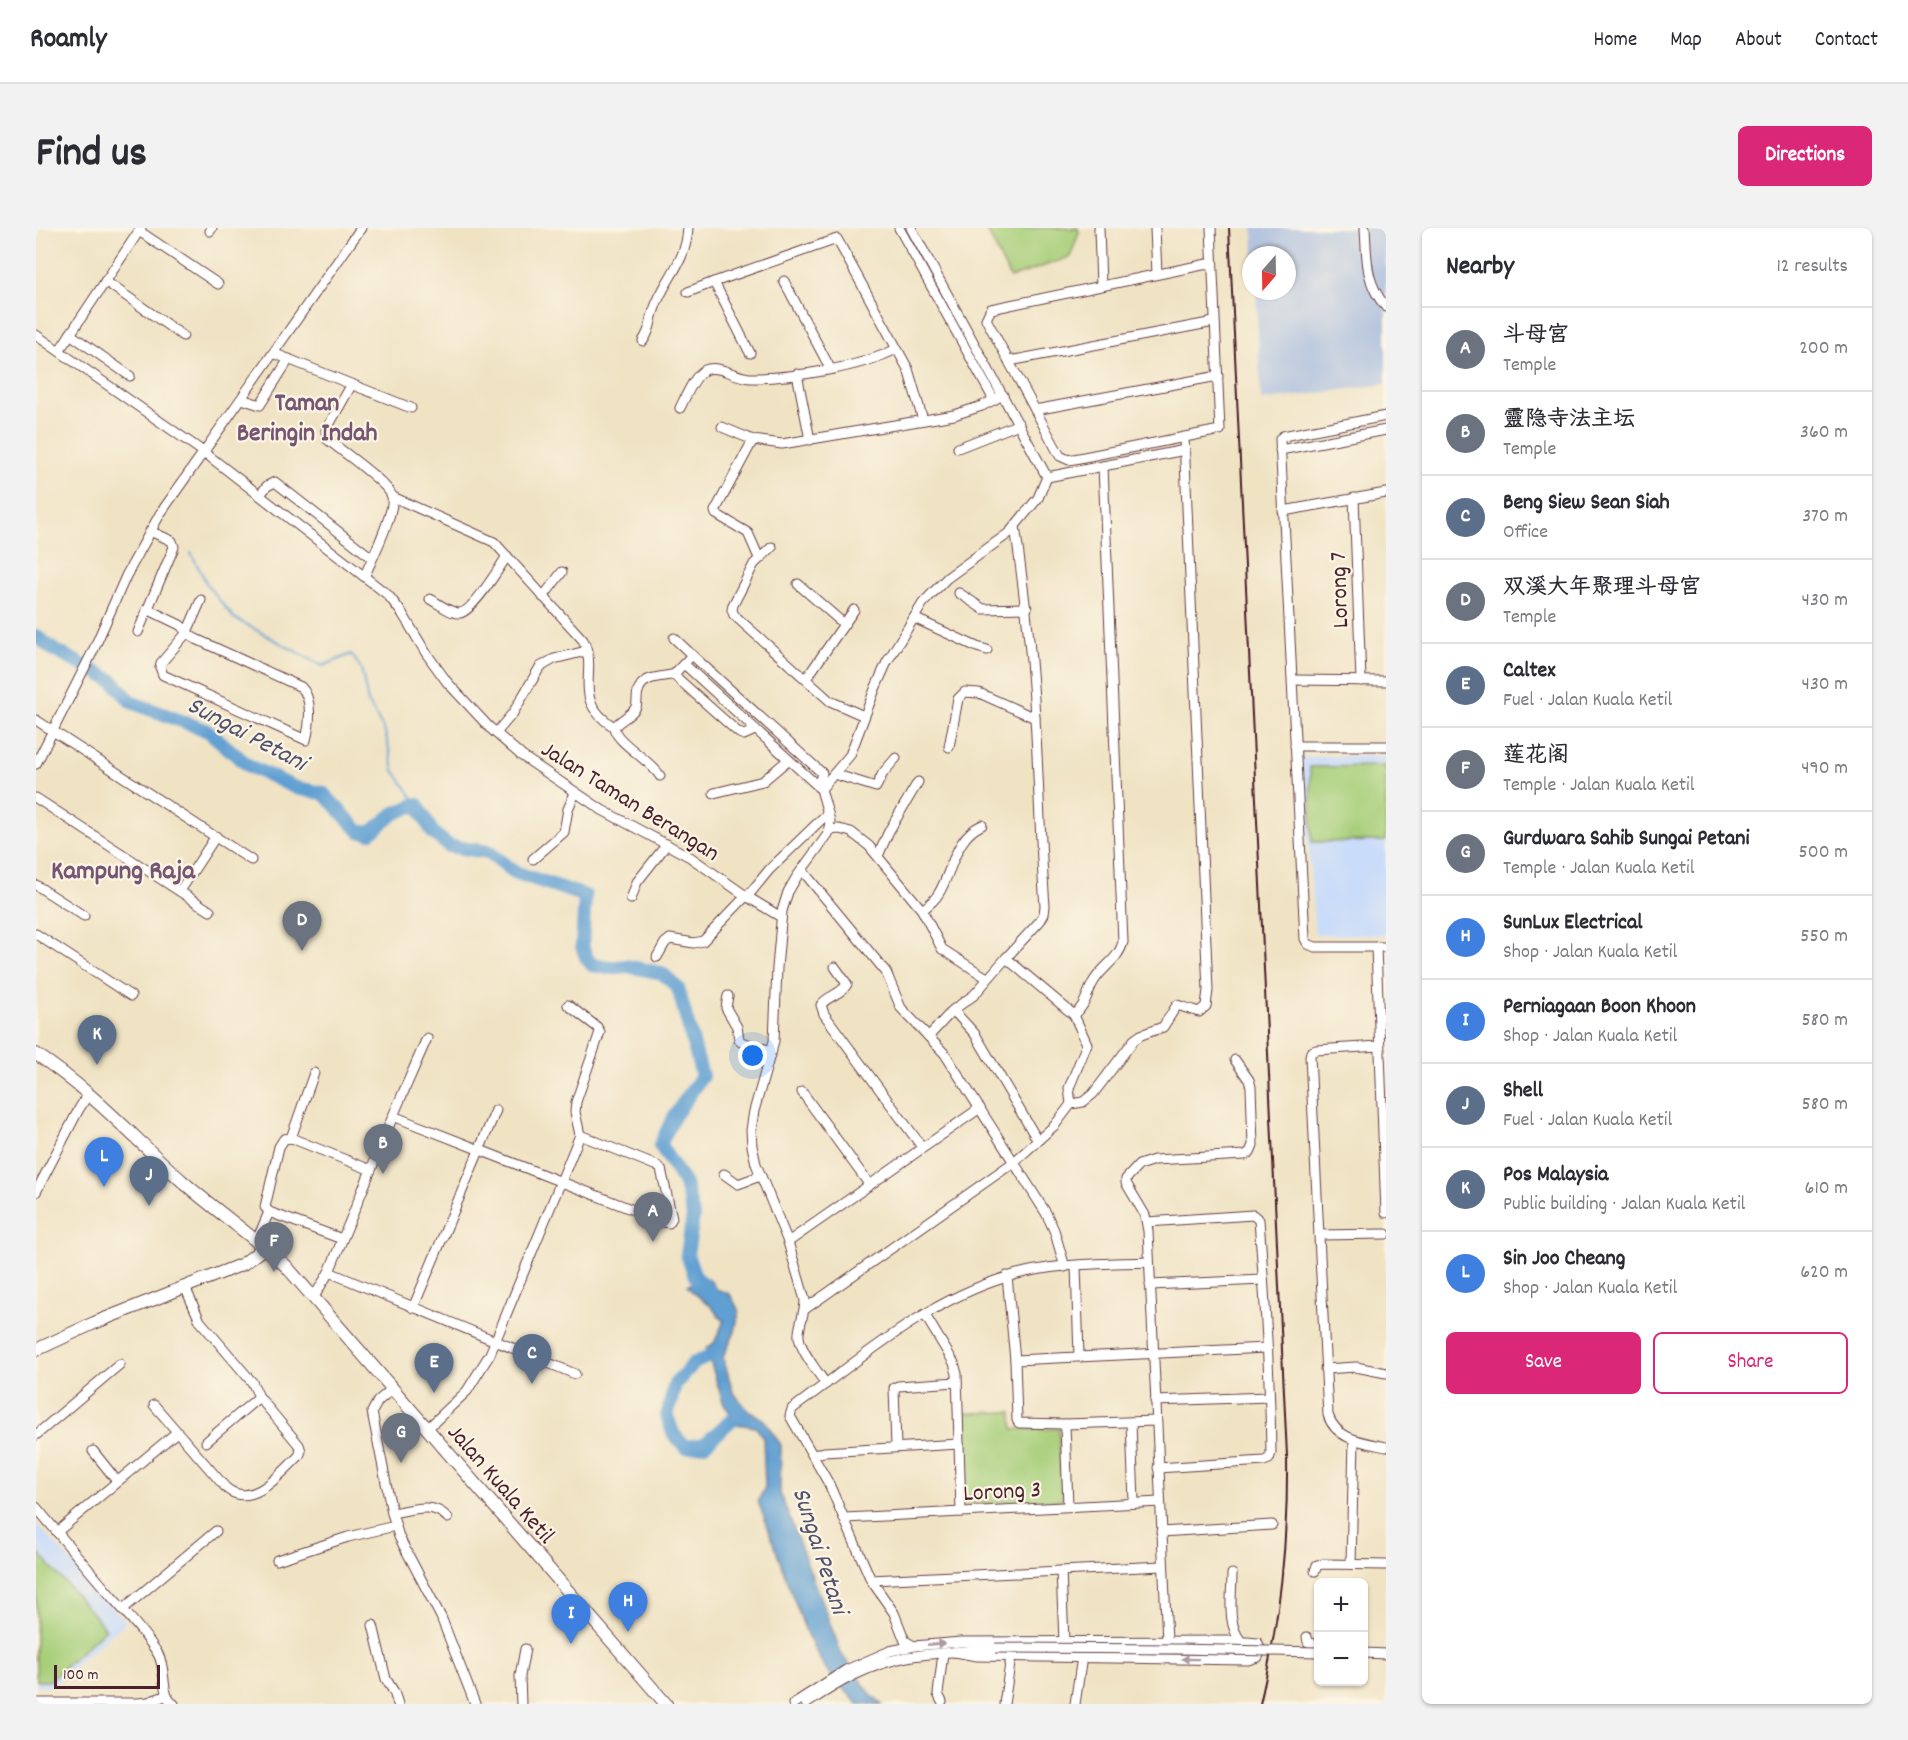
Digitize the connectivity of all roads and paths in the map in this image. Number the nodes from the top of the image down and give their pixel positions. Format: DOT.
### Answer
graph roads {
  1 [pos="361,228"];
  2 [pos="688,228"];
  3 [pos="899,228"];
  4 [pos="911,228"];
  5 [pos="1099,228"];
  6 [pos="1155,228"];
  7 [pos="1211,228"];
  8 [pos="1365,228"];
  9 [pos="140,229"];
  10 [pos="1212,263"];
  11 [pos="1158,274"];
  12 [pos="105,281"];
  13 [pos="784,281"];
  14 [pos="714,282"];
  15 [pos="218,284"];
  16 [pos="1101,286"];
  17 [pos="688,292"];
  18 [pos="1386,307"];
  19 [pos="1214,322"];
  20 [pos="70,334"];
  21 [pos="36,335"];
  22 [pos="183,336"];
  23 [pos="643,341"];
  24 [pos="896,349"];
  25 [pos="59,351"];
  26 [pos="273,353"];
  27 [pos="750,353"];
  28 [pos="289,359"];
  29 [pos="1009,361"];
  30 [pos="830,368"];
  31 [pos="797,374"];
  32 [pos="130,376"];
  33 [pos="1218,376"];
  34 [pos="352,384"];
  35 [pos="1003,395"];
  36 [pos="242,399"];
  37 [pos="994,400"];
  38 [pos="411,408"];
  39 [pos="680,408"];
  40 [pos="1035,410"];
  41 [pos="1386,416"];
  42 [pos="923,420"];
  43 [pos="1019,424"];
  44 [pos="722,428"];
  45 [pos="1386,430"];
  46 [pos="1184,438"];
  47 [pos="753,440"];
  48 [pos="810,440"];
  49 [pos="958,448"];
  50 [pos="1185,450"];
  51 [pos="1280,450"];
  52 [pos="205,453"];
  53 [pos="1103,466"];
  54 [pos="1047,477"];
  55 [pos="1386,493"];
  56 [pos="260,495"];
  57 [pos="393,497"];
  58 [pos="1354,498"];
  59 [pos="1283,511"];
  60 [pos="1015,526"];
  61 [pos="150,531"];
  62 [pos="772,547"];
  63 [pos="507,556"];
  64 [pos="372,558"];
  65 [pos="759,558"];
  66 [pos="562,572"];
  67 [pos="365,575"];
  68 [pos="798,584"];
  69 [pos="959,593"];
  70 [pos="543,597"];
  71 [pos="430,599"];
  72 [pos="201,600"];
  73 [pos="1027,608"];
  74 [pos="147,609"];
  75 [pos="854,610"];
  76 [pos="914,618"];
  77 [pos="844,624"];
  78 [pos="138,632"];
  79 [pos="187,632"];
  80 [pos="674,638"];
  81 [pos="987,650"];
  82 [pos="586,651"];
  83 [pos="692,655"];
  84 [pos="684,663"];
  85 [pos="675,674"];
  86 [pos="806,679"];
  87 [pos="1293,680"];
  88 [pos="1362,681"];
  89 [pos="1386,681"];
  90 [pos="864,716"];
  91 [pos="1035,718"];
  92 [pos="36,720"];
  93 [pos="614,727"];
  94 [pos="755,730"];
  95 [pos="54,732"];
  96 [pos="496,734"];
  97 [pos="1386,746"];
  98 [pos="950,747"];
  99 [pos="1296,747"];
  100 [pos="896,759"];
  101 [pos="788,760"];
  102 [pos="36,764"];
  103 [pos="834,774"];
  104 [pos="660,776"];
  105 [pos="918,782"];
  106 [pos="820,788"];
  107 [pos="575,793"];
  108 [pos="714,793"];
  109 [pos="36,798"];
  110 [pos="828,813"];
  111 [pos="982,825"];
  112 [pos="830,830"];
  113 [pos="216,836"];
  114 [pos="667,844"];
  115 [pos="878,856"];
  116 [pos="533,859"];
  117 [pos="251,860"];
  118 [pos="802,870"];
  119 [pos="36,885"];
  120 [pos="180,891"];
  121 [pos="747,897"];
  122 [pos="631,898"];
  123 [pos="922,910"];
  124 [pos="210,911"];
  125 [pos="84,916"];
  126 [pos="781,917"];
  127 [pos="36,934"];
  128 [pos="1381,947"];
  129 [pos="657,957"];
  130 [pos="1006,958"];
  131 [pos="835,966"];
  132 [pos="987,978"];
  133 [pos="131,996"];
  134 [pos="728,996"];
  135 [pos="568,1005"];
  136 [pos="953,1010"];
  137 [pos="1074,1015"];
  138 [pos="929,1036"];
  139 [pos="427,1038"];
  140 [pos="1379,1046"];
  141 [pos="772,1051"];
  142 [pos="36,1054"];
  143 [pos="1235,1060"];
  144 [pos="314,1073"];
  145 [pos="802,1092"];
  146 [pos="89,1093"];
  147 [pos="1071,1104"];
  148 [pos="980,1108"];
  149 [pos="496,1110"];
  150 [pos="393,1116"];
  151 [pos="580,1135"];
  152 [pos="291,1138"];
  153 [pos="1038,1141"];
  154 [pos="921,1147"];
  155 [pos="480,1149"];
  156 [pos="1014,1162"];
  157 [pos="371,1170"];
  158 [pos="724,1174"];
  159 [pos="760,1176"];
  160 [pos="562,1182"];
  161 [pos="869,1184"];
  162 [pos="36,1192"];
  163 [pos="269,1212"];
  164 [pos="1386,1213"];
  165 [pos="1147,1222"];
  166 [pos="1386,1234"];
  167 [pos="1318,1235"];
  168 [pos="342,1239"];
  169 [pos="789,1242"];
  170 [pos="261,1243"];
  171 [pos="1148,1262"];
  172 [pos="1076,1266"];
  173 [pos="1065,1267"];
  174 [pos="329,1272"];
  175 [pos="1007,1276"];
  176 [pos="1263,1280"];
  177 [pos="1150,1285"];
  178 [pos="185,1287"];
  179 [pos="314,1297"];
  180 [pos="413,1308"];
  181 [pos="805,1309"];
  182 [pos="925,1315"];
  183 [pos="496,1342"];
  184 [pos="1266,1348"];
  185 [pos="36,1350"];
  186 [pos="1153,1354"];
  187 [pos="1079,1356"];
  188 [pos="1016,1360"];
  189 [pos="120,1364"];
  190 [pos="1325,1369"];
  191 [pos="1386,1373"];
  192 [pos="575,1374"];
  193 [pos="957,1382"];
  194 [pos="826,1384"];
  195 [pos="393,1388"];
  196 [pos="259,1397"];
  197 [pos="1269,1397"];
  198 [pos="1155,1401"];
  199 [pos="154,1405"];
  200 [pos="1156,1421"];
  201 [pos="1131,1422"];
  202 [pos="1065,1424"];
  203 [pos="427,1429"];
  204 [pos="177,1431"];
  205 [pos="36,1435"];
  206 [pos="1354,1440"];
  207 [pos="206,1442"];
  208 [pos="959,1444"];
  209 [pos="896,1447"];
  210 [pos="1386,1447"];
  211 [pos="93,1450"];
  212 [pos="814,1455"];
  213 [pos="1158,1468"];
  214 [pos="117,1480"];
  215 [pos="1160,1502"];
  216 [pos="1134,1503"];
  217 [pos="1068,1506"];
  218 [pos="36,1508"];
  219 [pos="961,1512"];
  220 [pos="392,1514"];
  221 [pos="448,1518"];
  222 [pos="845,1518"];
  223 [pos="1272,1525"];
  224 [pos="395,1526"];
  225 [pos="216,1531"];
  226 [pos="57,1532"];
  227 [pos="1161,1532"];
  228 [pos="277,1560"];
  229 [pos="1351,1564"];
  230 [pos="1386,1564"];
  231 [pos="1163,1566"];
  232 [pos="1061,1571"];
  233 [pos="1315,1571"];
  234 [pos="1232,1574"];
  235 [pos="871,1580"];
  236 [pos="123,1609"];
  237 [pos="373,1624"];
  238 [pos="1233,1624"];
  239 [pos="1307,1637"];
  240 [pos="1064,1641"];
  241 [pos="1167,1641"];
  242 [pos="1222,1641"];
  243 [pos="962,1642"];
  244 [pos="1242,1642"];
  245 [pos="910,1643"];
  246 [pos="1314,1644"];
  247 [pos="994,1648"];
  248 [pos="1368,1648"];
  249 [pos="1386,1648"];
  250 [pos="525,1649"];
  251 [pos="954,1652"];
  252 [pos="1314,1652"];
  253 [pos="943,1653"];
  254 [pos="1368,1653"];
  255 [pos="1386,1654"];
  256 [pos="1011,1657"];
  257 [pos="1082,1657"];
  258 [pos="873,1662"];
  259 [pos="167,1701"];
  260 [pos="942,1702"];
  261 [pos="36,1703"];
  262 [pos="398,1704"];
  263 [pos="474,1704"];
  264 [pos="520,1704"];
  265 [pos="666,1704"];
  266 [pos="793,1704"];
  267 [pos="807,1704"];
  268 [pos="1004,1704"];
  269 [pos="1075,1704"];
  1 -- 26 [label="street"];
  2 -- 23 [label="street"];
  3 -- 37 [label="street"];
  4 -- 35 [label="street"];
  5 -- 16 [label="street"];
  6 -- 11 [label="street"];
  7 -- 10 [label="street"];
  8 -- 18 [label="street"];
  9 -- 12 [label="street"];
  9 -- 15 [label="street"];
  10 -- 11 [label="street"];
  10 -- 19 [label="street"];
  11 -- 16 [label="street"];
  12 -- 20 [label="street"];
  12 -- 22 [label="street"];
  13 -- 30 [label="street"];
  14 -- 17 [label="street"];
  14 -- 24 [label="street"];
  14 -- 27 [label="street"];
  16 -- 29 [label="street"];
  19 -- 29 [label="street"];
  19 -- 33 [label="street"];
  20 -- 25 [label="street"];
  20 -- 32 [label="street"];
  21 -- 25 [label="street, Jalan Taman Berangan"];
  24 -- 30 [label="street"];
  24 -- 42 [label="street"];
  25 -- 52 [label="street, Jalan Taman Berangan"];
  26 -- 28 [label="street"];
  26 -- 36 [label="street"];
  28 -- 34 [label="street"];
  28 -- 36 [label="street"];
  29 -- 40 [label="street"];
  30 -- 31 [label="street"];
  31 -- 39 [label="street"];
  31 -- 48 [label="street"];
  33 -- 40 [label="street"];
  33 -- 46 [label="street"];
  34 -- 38 [label="street"];
  34 -- 57 [label="street"];
  35 -- 37 [label="street"];
  35 -- 43 [label="street"];
  36 -- 52 [label="street"];
  37 -- 42 [label="street"];
  40 -- 46 [label="street"];
  41 -- 51 [label="street"];
  42 -- 48 [label="street"];
  43 -- 49 [label="street"];
  43 -- 54 [label="street"];
  44 -- 47 [label="street"];
  45 -- 51 [label="street"];
  46 -- 50 [label="street"];
  47 -- 48 [label="street"];
  47 -- 65 [label="street"];
  50 -- 53 [label="street"];
  50 -- 147 [label="street"];
  51 -- 59 [label="street"];
  52 -- 56 [label="street, Jalan Taman Berangan"];
  52 -- 61 [label="street"];
  53 -- 54 [label="street"];
  53 -- 137 [label="street"];
  54 -- 60 [label="street"];
  55 -- 58 [label="street"];
  56 -- 64 [label="street"];
  56 -- 67 [label="street, Jalan Taman Berangan"];
  57 -- 63 [label="street"];
  57 -- 64 [label="street"];
  58 -- 59 [label="street"];
  58 -- 88 [label="street, Lorong 7"];
  59 -- 87 [label="street"];
  60 -- 73 [label="street"];
  60 -- 76 [label="street"];
  61 -- 74 [label="street"];
  61 -- 95 [label="street"];
  62 -- 65 [label="street"];
  63 -- 70 [label="street"];
  63 -- 71 [label="street"];
  64 -- 67 [label="street"];
  65 -- 86 [label="street"];
  66 -- 70 [label="street"];
  67 -- 96 [label="street, Jalan Taman Berangan"];
  68 -- 77 [label="street"];
  69 -- 73 [label="street"];
  70 -- 82 [label="street"];
  72 -- 79 [label="street"];
  73 -- 91 [label="street"];
  74 -- 78 [label="street"];
  74 -- 79 [label="street"];
  75 -- 77 [label="street"];
  76 -- 81 [label="street"];
  76 -- 90 [label="street"];
  77 -- 86 [label="street"];
  79 -- 79 [label="street"];
  80 -- 83 [label="street"];
  82 -- 93 [label="street"];
  82 -- 96 [label="street"];
  83 -- 84 [label="street"];
  83 -- 106 [label="street"];
  84 -- 85 [label="street"];
  84 -- 94 [label="street"];
  85 -- 93 [label="street"];
  85 -- 94 [label="street"];
  86 -- 90 [label="street"];
  87 -- 88 [label="street"];
  87 -- 99 [label="street"];
  88 -- 89 [label="street"];
  90 -- 103 [label="street"];
  91 -- 98 [label="street"];
  91 -- 130 [label="street"];
  92 -- 95 [label="street"];
  93 -- 104 [label="street"];
  94 -- 101 [label="street"];
  95 -- 102 [label="street"];
  95 -- 113 [label="street"];
  96 -- 107 [label="street, Jalan Taman Berangan"];
  97 -- 99 [label="street"];
  99 -- 128 [label="street"];
  100 -- 103 [label="street"];
  101 -- 106 [label="street"];
  101 -- 108 [label="street"];
  103 -- 106 [label="street"];
  105 -- 115 [label="street"];
  106 -- 110 [label="street"];
  107 -- 114 [label="street, Jalan Taman Berangan"];
  107 -- 116 [label="street"];
  109 -- 120 [label="street"];
  110 -- 112 [label="street"];
  110 -- 121 [label="street"];
  111 -- 123 [label="street"];
  112 -- 115 [label="street"];
  112 -- 118 [label="street"];
  113 -- 117 [label="street"];
  113 -- 120 [label="street"];
  114 -- 121 [label="street, Jalan Taman Berangan"];
  114 -- 122 [label="street"];
  115 -- 123 [label="street"];
  118 -- 126 [label="street"];
  118 -- 138 [label="street"];
  119 -- 125 [label="street"];
  120 -- 124 [label="street"];
  121 -- 126 [label="street, Jalan Taman Berangan"];
  121 -- 129 [label="street"];
  123 -- 132 [label="street"];
  126 -- 141 [label="street"];
  127 -- 133 [label="street"];
  128 -- 140 [label="street"];
  130 -- 132 [label="street"];
  130 -- 137 [label="street"];
  131 -- 154 [label="street"];
  132 -- 136 [label="street"];
  134 -- 141 [label="street"];
  135 -- 151 [label="street"];
  136 -- 138 [label="street"];
  136 -- 153 [label="street"];
  137 -- 147 [label="street"];
  138 -- 148 [label="street"];
  139 -- 150 [label="street"];
  140 -- 164 [label="street"];
  140 -- 167 [label="street"];
  141 -- 159 [label="street"];
  142 -- 146 [label="main road, Jalan Kuala Ketil"];
  143 -- 165 [label="street"];
  144 -- 152 [label="street"];
  145 -- 161 [label="street"];
  146 -- 162 [label="street"];
  146 -- 170 [label="main road, Jalan Kuala Ketil"];
  147 -- 153 [label="street"];
  148 -- 154 [label="street"];
  148 -- 156 [label="street"];
  149 -- 155 [label="street"];
  150 -- 155 [label="street"];
  150 -- 157 [label="street"];
  151 -- 160 [label="street"];
  151 -- 160 [label="street"];
  152 -- 157 [label="street"];
  152 -- 163 [label="street"];
  153 -- 156 [label="street"];
  154 -- 161 [label="street"];
  155 -- 160 [label="street"];
  155 -- 180 [label="street"];
  156 -- 173 [label="street"];
  156 -- 181 [label="street"];
  157 -- 168 [label="street"];
  158 -- 159 [label="street"];
  159 -- 169 [label="street"];
  160 -- 183 [label="street"];
  161 -- 169 [label="street"];
  163 -- 168 [label="street"];
  163 -- 170 [label="street"];
  165 -- 171 [label="street"];
  165 -- 176 [label="street"];
  166 -- 167 [label="street"];
  167 -- 190 [label="street"];
  168 -- 174 [label="street"];
  169 -- 181 [label="street"];
  170 -- 178 [label="main road"];
  170 -- 179 [label="main road, Jalan Kuala Ketil"];
  171 -- 172 [label="street"];
  171 -- 177 [label="street"];
  172 -- 173 [label="street"];
  172 -- 187 [label="street"];
  173 -- 175 [label="street"];
  174 -- 179 [label="street"];
  174 -- 180 [label="street"];
  175 -- 182 [label="street"];
  175 -- 188 [label="street"];
  176 -- 177 [label="street"];
  176 -- 184 [label="street"];
  177 -- 186 [label="street"];
  178 -- 185 [label="main road"];
  178 -- 196 [label="street"];
  179 -- 195 [label="main road, Jalan Kuala Ketil"];
  180 -- 183 [label="street"];
  181 -- 194 [label="street"];
  182 -- 193 [label="street"];
  182 -- 194 [label="street"];
  183 -- 192 [label="street"];
  183 -- 203 [label="street"];
  184 -- 186 [label="street"];
  184 -- 197 [label="street"];
  186 -- 187 [label="street"];
  186 -- 198 [label="street"];
  187 -- 188 [label="street"];
  188 -- 202 [label="street"];
  189 -- 205 [label="street"];
  190 -- 191 [label="street"];
  190 -- 206 [label="street"];
  193 -- 208 [label="street"];
  193 -- 209 [label="street"];
  194 -- 212 [label="street"];
  195 -- 203 [label="main road, Jalan Kuala Ketil"];
  195 -- 220 [label="street"];
  196 -- 204 [label="street"];
  196 -- 207 [label="street"];
  197 -- 198 [label="street"];
  197 -- 213 [label="street"];
  198 -- 200 [label="street"];
  199 -- 204 [label="street"];
  200 -- 201 [label="street"];
  200 -- 213 [label="street"];
  201 -- 202 [label="street"];
  201 -- 216 [label="street"];
  202 -- 217 [label="street"];
  203 -- 265 [label="main road, Jalan Kuala Ketil"];
  204 -- 214 [label="street"];
  206 -- 210 [label="street"];
  206 -- 229 [label="street"];
  208 -- 209 [label="street"];
  208 -- 219 [label="street"];
  209 -- 212 [label="street"];
  211 -- 214 [label="street"];
  212 -- 222 [label="street"];
  213 -- 215 [label="street"];
  214 -- 226 [label="street"];
  215 -- 216 [label="street, Lorong 3"];
  215 -- 227 [label="street"];
  216 -- 217 [label="street, Lorong 3"];
  217 -- 219 [label="street, Lorong 3"];
  218 -- 226 [label="street"];
  219 -- 222 [label="street, Lorong 3"];
  220 -- 221 [label="street"];
  220 -- 224 [label="street"];
  222 -- 235 [label="street"];
  223 -- 227 [label="street"];
  224 -- 228 [label="street"];
  224 -- 263 [label="street"];
  225 -- 236 [label="street"];
  226 -- 236 [label="street"];
  227 -- 231 [label="street"];
  229 -- 230 [label="street"];
  229 -- 233 [label="street"];
  231 -- 232 [label="street"];
  231 -- 241 [label="street"];
  232 -- 235 [label="street"];
  232 -- 240 [label="street"];
  234 -- 238 [label="street"];
  235 -- 245 [label="street"];
  236 -- 259 [label="street"];
  237 -- 262 [label="street"];
  238 -- 242 [label="street"];
  238 -- 244 [label="street"];
  239 -- 246 [label="street"];
  240 -- 241 [label="street"];
  240 -- 243 [label="street"];
  241 -- 242 [label="street"];
  242 -- 244 [label="street"];
  245 -- 243 [label="street, one-way"];
  243 -- 247 [label="street"];
  244 -- 257 [label="street, one-way"];
  245 -- 258 [label="street"];
  247 -- 251 [label="street"];
  247 -- 252 [label="street, bridge"];
  248 -- 249 [label="street"];
  250 -- 264 [label="street"];
  251 -- 253 [label="street"];
  251 -- 256 [label="street"];
  253 -- 258 [label="street"];
  253 -- 260 [label="street"];
  254 -- 255 [label="street"];
  256 -- 257 [label="street"];
  256 -- 268 [label="street"];
  257 -- 269 [label="street"];
  258 -- 266 [label="street"];
  258 -- 267 [label="street"];
  259 -- 261 [label="street"];
}
